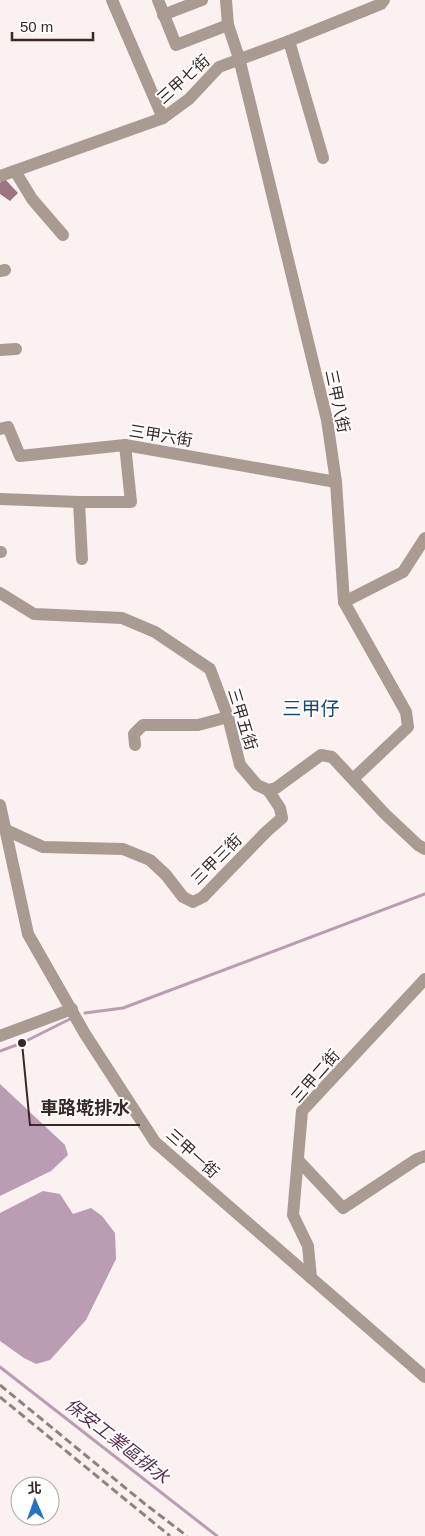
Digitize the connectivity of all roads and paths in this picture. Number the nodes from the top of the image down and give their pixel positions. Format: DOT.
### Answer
graph roads {
  1 [pos="112,0"];
  2 [pos="158,0"];
  3 [pos="202,0"];
  4 [pos="226,0"];
  5 [pos="384,0"];
  6 [pos="163,15"];
  7 [pos="228,25"];
  8 [pos="289,41"];
  9 [pos="239,58"];
  10 [pos="163,118"];
  11 [pos="323,158"];
  12 [pos="14,171"];
  13 [pos="0,176"];
  14 [pos="64,234"];
  15 [pos="16,349"];
  16 [pos="0,350"];
  17 [pos="0,429"];
  18 [pos="125,445"];
  19 [pos="336,482"];
  20 [pos="0,499"];
  21 [pos="79,502"];
  22 [pos="425,538"];
  23 [pos="82,559"];
  24 [pos="0,593"];
  25 [pos="344,602"];
  26 [pos="228,717"];
  27 [pos="135,744"];
  28 [pos="353,779"];
  29 [pos="268,790"];
  30 [pos="0,805"];
  31 [pos="6,830"];
  32 [pos="425,849"];
  33 [pos="425,979"];
  34 [pos="72,1009"];
  35 [pos="0,1036"];
  36 [pos="425,1156"];
  37 [pos="298,1160"];
  38 [pos="311,1278"];
  39 [pos="425,1377"];
  1 -- 10 [label="street"];
  2 -- 6 [label="street"];
  3 -- 6 [label="street"];
  4 -- 7 [label="street, 三甲八街"];
  5 -- 8 [label="street, 三甲七街"];
  6 -- 7 [label="street"];
  7 -- 9 [label="street, 三甲八街"];
  8 -- 9 [label="street, 三甲七街"];
  8 -- 11 [label="street"];
  9 -- 10 [label="street, 三甲七街"];
  9 -- 19 [label="street, 三甲八街"];
  10 -- 12 [label="street, 三甲七街"];
  12 -- 13 [label="street, 三甲七街"];
  12 -- 14 [label="street"];
  15 -- 16 [label="street"];
  17 -- 18 [label="street, 三甲六街"];
  18 -- 19 [label="street, 三甲六街"];
  18 -- 21 [label="street"];
  19 -- 25 [label="street, 三甲八街"];
  20 -- 21 [label="street"];
  21 -- 23 [label="street"];
  22 -- 25 [label="street"];
  24 -- 26 [label="street, 三甲五街"];
  25 -- 28 [label="street, 三甲八街"];
  26 -- 27 [label="street"];
  26 -- 29 [label="street, 三甲五街"];
  28 -- 29 [label="street"];
  28 -- 32 [label="street"];
  29 -- 31 [label="street, 三甲三街"];
  30 -- 31 [label="street, 三甲一街"];
  31 -- 34 [label="street, 三甲一街"];
  33 -- 37 [label="street, 三甲二街"];
  34 -- 35 [label="street"];
  34 -- 38 [label="street, 三甲一街"];
  36 -- 37 [label="street"];
  37 -- 38 [label="street, 三甲二街"];
  38 -- 39 [label="street, 三甲一街"];
}
